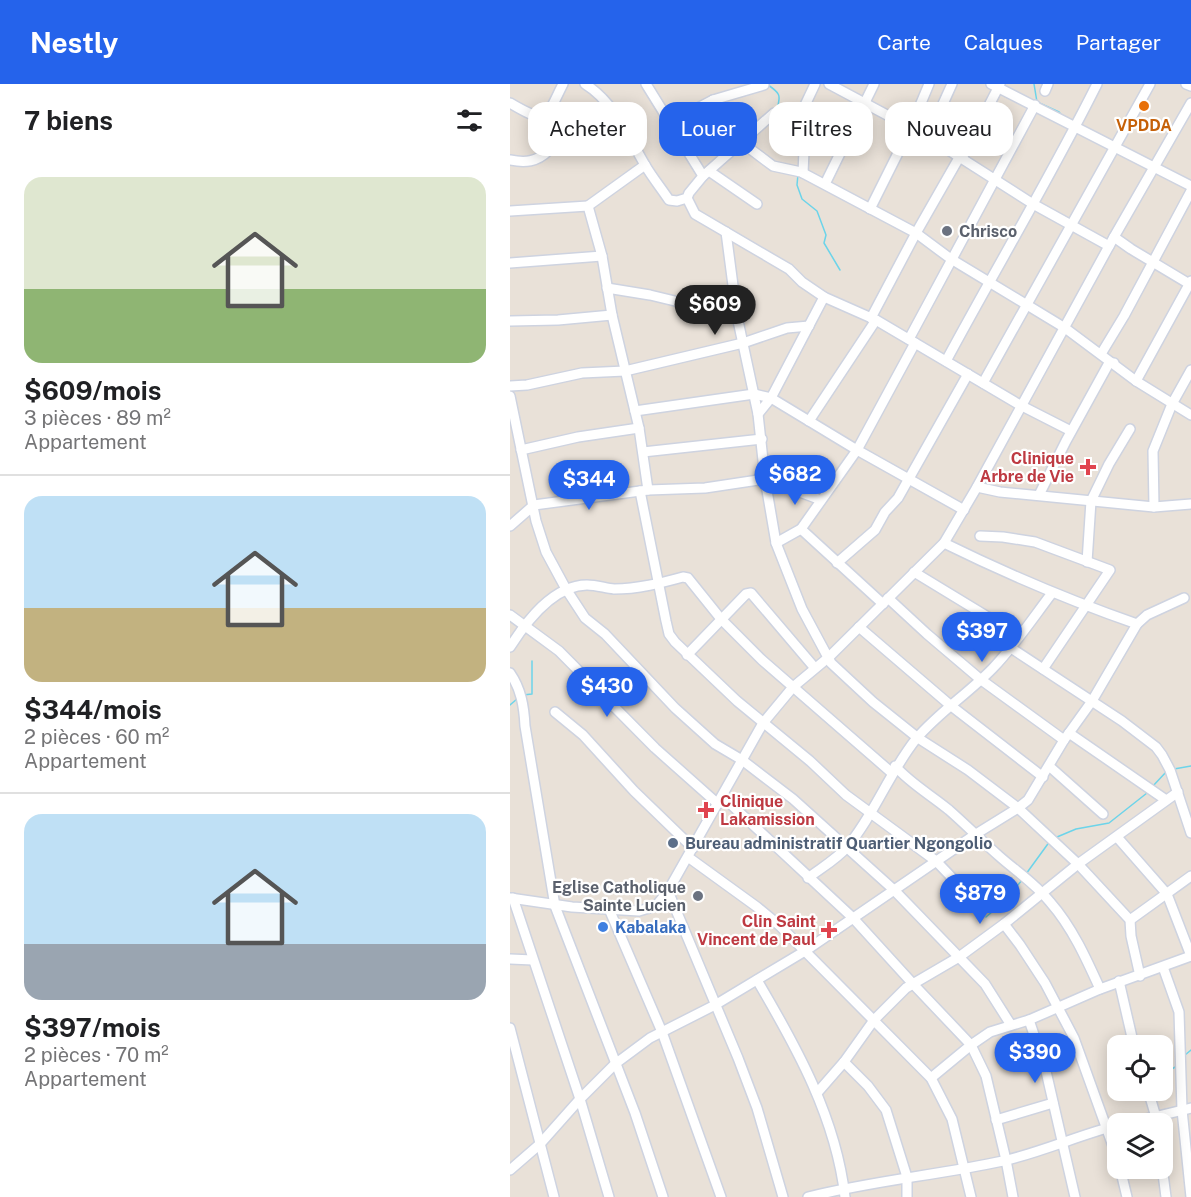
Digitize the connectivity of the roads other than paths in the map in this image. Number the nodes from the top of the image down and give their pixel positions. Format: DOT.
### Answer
graph roads {
  1 [pos="563,84"];
  2 [pos="585,84"];
  3 [pos="646,84"];
  4 [pos="815,84"];
  5 [pos="829,84"];
  6 [pos="874,84"];
  7 [pos="929,84"];
  8 [pos="952,84"];
  9 [pos="1096,84"];
  10 [pos="1150,84"];
  11 [pos="1186,84"];
  12 [pos="764,85"];
  13 [pos="996,85"];
  14 [pos="1191,86"];
  15 [pos="713,100"];
  16 [pos="709,102"];
  17 [pos="863,102"];
  18 [pos="865,102"];
  19 [pos="921,102"];
  20 [pos="944,102"];
  21 [pos="1191,103"];
  22 [pos="510,104"];
  23 [pos="1035,105"];
  24 [pos="659,106"];
  25 [pos="769,117"];
  26 [pos="1075,126"];
  27 [pos="757,128"];
  28 [pos="1114,147"];
  29 [pos="757,154"];
  30 [pos="542,156"];
  31 [pos="693,156"];
  32 [pos="726,156"];
  33 [pos="839,156"];
  34 [pos="896,156"];
  35 [pos="961,157"];
  36 [pos="510,160"];
  37 [pos="645,165"];
  38 [pos="1154,168"];
  39 [pos="800,172"];
  40 [pos="706,174"];
  41 [pos="996,180"];
  42 [pos="825,184"];
  43 [pos="1191,186"];
  44 [pos="1191,190"];
  45 [pos="687,198"];
  46 [pos="757,204"];
  47 [pos="1033,204"];
  48 [pos="588,206"];
  49 [pos="870,209"];
  50 [pos="510,211"];
  51 [pos="1070,225"];
  52 [pos="726,232"];
  53 [pos="916,233"];
  54 [pos="1114,237"];
  55 [pos="1109,246"];
  56 [pos="602,256"];
  57 [pos="951,259"];
  58 [pos="1154,262"];
  59 [pos="510,263"];
  60 [pos="989,281"];
  61 [pos="1191,283"];
  62 [pos="607,288"];
  63 [pos="824,297"];
  64 [pos="1026,305"];
  65 [pos="612,315"];
  66 [pos="737,316"];
  67 [pos="873,319"];
  68 [pos="510,321"];
  69 [pos="808,326"];
  70 [pos="1065,328"];
  71 [pos="912,341"];
  72 [pos="743,343"];
  73 [pos="1101,354"];
  74 [pos="946,361"];
  75 [pos="1114,363"];
  76 [pos="1191,370"];
  77 [pos="625,371"];
  78 [pos="968,374"];
  79 [pos="1136,381"];
  80 [pos="983,383"];
  81 [pos="510,386"];
  82 [pos="754,394"];
  83 [pos="510,396"];
  84 [pos="771,398"];
  85 [pos="1172,404"];
  86 [pos="1020,405"];
  87 [pos="635,411"];
  88 [pos="758,414"];
  89 [pos="1191,415"];
  90 [pos="809,420"];
  91 [pos="639,428"];
  92 [pos="1130,429"];
  93 [pos="1071,431"];
  94 [pos="762,439"];
  95 [pos="521,450"];
  96 [pos="857,450"];
  97 [pos="643,452"];
  98 [pos="765,479"];
  99 [pos="910,480"];
  100 [pos="977,487"];
  101 [pos="644,490"];
  102 [pos="1039,495"];
  103 [pos="820,500"];
  104 [pos="1091,501"];
  105 [pos="1191,504"];
  106 [pos="534,505"];
  107 [pos="1154,507"];
  108 [pos="964,510"];
  109 [pos="510,526"];
  110 [pos="801,530"];
  111 [pos="980,536"];
  112 [pos="776,543"];
  113 [pos="944,543"];
  114 [pos="1087,562"];
  115 [pos="837,563"];
  116 [pos="914,572"];
  117 [pos="659,583"];
  118 [pos="566,589"];
  119 [pos="1052,592"];
  120 [pos="1184,598"];
  121 [pos="886,601"];
  122 [pos="1087,606"];
  123 [pos="510,615"];
  124 [pos="721,619"];
  125 [pos="1137,624"];
  126 [pos="524,626"];
  127 [pos="859,627"];
  128 [pos="1019,636"];
  129 [pos="510,647"];
  130 [pos="1011,648"];
  131 [pos="687,655"];
  132 [pos="829,657"];
  133 [pos="814,667"];
  134 [pos="1043,669"];
  135 [pos="510,673"];
  136 [pos="980,679"];
  137 [pos="793,687"];
  138 [pos="1092,701"];
  139 [pos="950,705"];
  140 [pos="555,712"];
  141 [pos="763,723"];
  142 [pos="1067,737"];
  143 [pos="918,738"];
  144 [pos="742,760"];
  145 [pos="1049,766"];
  146 [pos="894,770"];
  147 [pos="1043,777"];
  148 [pos="1178,792"];
  149 [pos="720,800"];
  150 [pos="1166,800"];
  151 [pos="1018,808"];
  152 [pos="870,813"];
  153 [pos="1103,814"];
  154 [pos="1191,833"];
  155 [pos="976,834"];
  156 [pos="1117,837"];
  157 [pos="847,848"];
  158 [pos="690,852"];
  159 [pos="936,861"];
  160 [pos="1078,864"];
  161 [pos="1191,876"];
  162 [pos="808,878"];
  163 [pos="894,890"];
  164 [pos="668,891"];
  165 [pos="1042,894"];
  166 [pos="1167,894"];
  167 [pos="512,898"];
  168 [pos="977,904"];
  169 [pos="555,906"];
  170 [pos="609,909"];
  171 [pos="853,918"];
  172 [pos="1130,920"];
  173 [pos="1004,924"];
  174 [pos="805,951"];
  175 [pos="1191,956"];
  176 [pos="959,957"];
  177 [pos="510,959"];
  178 [pos="533,960"];
  179 [pos="1163,967"];
  180 [pos="1140,976"];
  181 [pos="757,980"];
  182 [pos="1119,981"];
  183 [pos="914,985"];
  184 [pos="1100,988"];
  185 [pos="715,1005"];
  186 [pos="1058,1006"];
  187 [pos="874,1020"];
  188 [pos="1029,1020"];
  189 [pos="1011,1025"];
  190 [pos="510,1028"];
  191 [pos="662,1032"];
  192 [pos="1131,1035"];
  193 [pos="971,1045"];
  194 [pos="513,1048"];
  195 [pos="844,1062"];
  196 [pos="615,1064"];
  197 [pos="931,1078"];
  198 [pos="817,1093"];
  199 [pos="580,1099"];
  200 [pos="1053,1103"];
  201 [pos="1186,1109"];
  202 [pos="996,1120"];
  203 [pos="1106,1128"];
  204 [pos="1062,1142"];
  205 [pos="540,1144"];
  206 [pos="1006,1160"];
  207 [pos="964,1169"];
  208 [pos="510,1170"];
  209 [pos="908,1177"];
  210 [pos="1123,1179"];
  211 [pos="1164,1179"];
  212 [pos="845,1192"];
  213 [pos="1191,1195"];
  214 [pos="554,1197"];
  215 [pos="609,1197"];
  216 [pos="663,1197"];
  217 [pos="721,1197"];
  218 [pos="783,1197"];
  219 [pos="808,1197"];
  220 [pos="907,1197"];
  221 [pos="970,1197"];
  222 [pos="1013,1197"];
  223 [pos="1075,1197"];
  224 [pos="1127,1197"];
  225 [pos="1166,1197"];
  1 -- 22 [label="street"];
  2 -- 37 [label="street"];
  3 -- 24 [label="street"];
  4 -- 39 [label="street"];
  5 -- 17 [label="street"];
  6 -- 18 [label="street"];
  7 -- 19 [label="street"];
  8 -- 20 [label="street"];
  9 -- 26 [label="street"];
  10 -- 28 [label="street"];
  11 -- 14 [label="street"];
  12 -- 15 [label="street"];
  13 -- 23 [label="street"];
  13 -- 35 [label="street"];
  15 -- 16 [label="street"];
  21 -- 38 [label="street"];
  23 -- 26 [label="street"];
  23 -- 41 [label="street"];
  25 -- 27 [label="street"];
  26 -- 28 [label="street"];
  26 -- 47 [label="street"];
  28 -- 38 [label="street"];
  28 -- 51 [label="street"];
  29 -- 39 [label="street"];
  30 -- 36 [label="street"];
  31 -- 40 [label="street"];
  32 -- 40 [label="street"];
  33 -- 42 [label="street"];
  34 -- 49 [label="street"];
  35 -- 41 [label="street"];
  35 -- 53 [label="street"];
  37 -- 45 [label="street"];
  37 -- 48 [label="street"];
  38 -- 43 [label="street"];
  38 -- 54 [label="street"];
  39 -- 42 [label="street"];
  40 -- 45 [label="street"];
  40 -- 46 [label="street"];
  41 -- 47 [label="street"];
  41 -- 57 [label="street"];
  42 -- 49 [label="street"];
  44 -- 58 [label="street"];
  45 -- 52 [label="street"];
  47 -- 51 [label="street"];
  47 -- 60 [label="street"];
  48 -- 50 [label="street"];
  48 -- 56 [label="street"];
  49 -- 53 [label="street"];
  51 -- 55 [label="street"];
  51 -- 64 [label="street"];
  52 -- 63 [label="street"];
  52 -- 66 [label="street"];
  53 -- 57 [label="street"];
  53 -- 67 [label="street"];
  54 -- 55 [label="street"];
  54 -- 58 [label="street"];
  55 -- 70 [label="street"];
  56 -- 59 [label="street"];
  56 -- 62 [label="street"];
  57 -- 60 [label="street"];
  57 -- 71 [label="street"];
  58 -- 61 [label="street"];
  58 -- 73 [label="street"];
  60 -- 64 [label="street"];
  60 -- 74 [label="street"];
  61 -- 79 [label="street"];
  62 -- 65 [label="street"];
  62 -- 66 [label="street"];
  63 -- 67 [label="street"];
  63 -- 69 [label="street"];
  64 -- 70 [label="street"];
  64 -- 80 [label="street"];
  65 -- 68 [label="street"];
  65 -- 77 [label="street"];
  66 -- 72 [label="street"];
  67 -- 71 [label="street"];
  67 -- 90 [label="street"];
  69 -- 72 [label="street"];
  69 -- 84 [label="street"];
  70 -- 73 [label="street"];
  70 -- 86 [label="street"];
  71 -- 74 [label="street"];
  71 -- 96 [label="street"];
  72 -- 77 [label="street"];
  72 -- 82 [label="street"];
  73 -- 75 [label="street"];
  74 -- 78 [label="street"];
  75 -- 79 [label="street"];
  75 -- 93 [label="street"];
  76 -- 85 [label="street"];
  77 -- 81 [label="street"];
  77 -- 87 [label="street"];
  78 -- 80 [label="street"];
  78 -- 99 [label="street"];
  79 -- 85 [label="street"];
  80 -- 86 [label="street"];
  82 -- 84 [label="street"];
  82 -- 87 [label="street"];
  82 -- 88 [label="street"];
  83 -- 95 [label="street"];
  84 -- 88 [label="street"];
  84 -- 90 [label="street"];
  85 -- 89 [label="street"];
  85 -- 107 [label="street"];
  86 -- 93 [label="street"];
  86 -- 100 [label="street"];
  87 -- 91 [label="street"];
  88 -- 94 [label="street"];
  90 -- 96 [label="street"];
  91 -- 95 [label="street"];
  91 -- 97 [label="street"];
  92 -- 104 [label="street"];
  93 -- 102 [label="street"];
  94 -- 97 [label="street"];
  94 -- 98 [label="street"];
  95 -- 106 [label="street"];
  96 -- 99 [label="street"];
  96 -- 103 [label="street"];
  97 -- 101 [label="street"];
  98 -- 101 [label="street"];
  98 -- 103 [label="street"];
  98 -- 112 [label="street"];
  99 -- 108 [label="street"];
  99 -- 115 [label="street"];
  100 -- 102 [label="street"];
  100 -- 108 [label="street"];
  101 -- 106 [label="street"];
  101 -- 117 [label="street"];
  102 -- 104 [label="street"];
  103 -- 110 [label="street"];
  104 -- 107 [label="street"];
  104 -- 114 [label="street"];
  105 -- 107 [label="street"];
  106 -- 109 [label="street"];
  106 -- 118 [label="street"];
  108 -- 113 [label="street"];
  110 -- 112 [label="street"];
  110 -- 115 [label="street"];
  111 -- 114 [label="street"];
  112 -- 132 [label="street"];
  113 -- 116 [label="street"];
  113 -- 119 [label="street"];
  114 -- 122 [label="street"];
  115 -- 121 [label="street"];
  116 -- 121 [label="street"];
  116 -- 128 [label="street"];
  117 -- 118 [label="street"];
  117 -- 124 [label="street"];
  117 -- 131 [label="street"];
  118 -- 126 [label="street"];
  118 -- 144 [label="street"];
  119 -- 122 [label="street"];
  119 -- 128 [label="street"];
  120 -- 125 [label="street"];
  121 -- 127 [label="street"];
  121 -- 136 [label="street"];
  122 -- 125 [label="street"];
  122 -- 134 [label="street"];
  123 -- 126 [label="street"];
  124 -- 131 [label="street"];
  124 -- 133 [label="street"];
  124 -- 137 [label="street"];
  125 -- 138 [label="street"];
  126 -- 129 [label="street"];
  126 -- 149 [label="street"];
  127 -- 132 [label="street"];
  127 -- 139 [label="street"];
  128 -- 130 [label="street"];
  130 -- 134 [label="street"];
  130 -- 136 [label="street"];
  131 -- 141 [label="street"];
  132 -- 133 [label="street"];
  132 -- 143 [label="street"];
  133 -- 137 [label="street"];
  134 -- 138 [label="street"];
  135 -- 169 [label="street"];
  136 -- 139 [label="street"];
  136 -- 142 [label="street"];
  137 -- 141 [label="street"];
  137 -- 146 [label="street"];
  138 -- 142 [label="street"];
  138 -- 148 [label="street"];
  139 -- 143 [label="street"];
  139 -- 147 [label="street"];
  140 -- 158 [label="street"];
  141 -- 144 [label="street"];
  141 -- 152 [label="street"];
  142 -- 145 [label="street"];
  142 -- 150 [label="street"];
  143 -- 146 [label="street"];
  143 -- 151 [label="street"];
  144 -- 149 [label="street"];
  144 -- 157 [label="street"];
  145 -- 147 [label="street"];
  145 -- 153 [label="street"];
  146 -- 152 [label="street"];
  146 -- 155 [label="street"];
  147 -- 151 [label="street"];
  148 -- 150 [label="street"];
  148 -- 154 [label="street"];
  149 -- 158 [label="street"];
  149 -- 162 [label="street"];
  150 -- 156 [label="street"];
  151 -- 155 [label="street"];
  151 -- 160 [label="street"];
  152 -- 157 [label="street"];
  152 -- 159 [label="street"];
  155 -- 159 [label="street"];
  155 -- 165 [label="street"];
  156 -- 160 [label="street"];
  156 -- 166 [label="street"];
  157 -- 162 [label="street"];
  157 -- 163 [label="street"];
  158 -- 164 [label="street"];
  158 -- 174 [label="street"];
  159 -- 163 [label="street"];
  159 -- 168 [label="street"];
  160 -- 165 [label="street"];
  160 -- 172 [label="street"];
  161 -- 166 [label="street"];
  162 -- 171 [label="street"];
  163 -- 171 [label="street"];
  163 -- 176 [label="street"];
  164 -- 170 [label="street"];
  164 -- 185 [label="street"];
  165 -- 173 [label="street"];
  165 -- 184 [label="street"];
  166 -- 172 [label="street"];
  166 -- 175 [label="street"];
  167 -- 169 [label="street"];
  167 -- 178 [label="street"];
  169 -- 170 [label="street"];
  169 -- 196 [label="street"];
  170 -- 191 [label="street"];
  171 -- 174 [label="street"];
  171 -- 183 [label="street"];
  172 -- 180 [label="street"];
  173 -- 176 [label="street"];
  173 -- 186 [label="street"];
  174 -- 181 [label="street"];
  174 -- 187 [label="street"];
  175 -- 179 [label="street"];
  176 -- 183 [label="street"];
  176 -- 189 [label="street"];
  177 -- 178 [label="street"];
  178 -- 199 [label="street"];
  179 -- 180 [label="street"];
  179 -- 201 [label="street"];
  180 -- 182 [label="street"];
  181 -- 185 [label="street"];
  181 -- 198 [label="street"];
  182 -- 184 [label="street"];
  182 -- 192 [label="street"];
  183 -- 187 [label="street"];
  183 -- 193 [label="street"];
  184 -- 186 [label="street"];
  185 -- 191 [label="street"];
  185 -- 218 [label="street"];
  186 -- 188 [label="street"];
  186 -- 203 [label="street"];
  187 -- 195 [label="street"];
  187 -- 197 [label="street"];
  188 -- 189 [label="street"];
  188 -- 200 [label="street"];
  189 -- 193 [label="street"];
  190 -- 194 [label="street"];
  191 -- 196 [label="street"];
  191 -- 217 [label="street"];
  193 -- 197 [label="street"];
  193 -- 202 [label="street"];
  194 -- 205 [label="street"];
  195 -- 198 [label="street"];
  195 -- 209 [label="street"];
  196 -- 199 [label="street"];
  196 -- 216 [label="street"];
  197 -- 207 [label="street"];
  198 -- 212 [label="street"];
  199 -- 205 [label="street"];
  199 -- 215 [label="street"];
  200 -- 202 [label="street"];
  200 -- 204 [label="street"];
  201 -- 213 [label="street"];
  202 -- 206 [label="street"];
  203 -- 204 [label="street"];
  204 -- 206 [label="street"];
  204 -- 223 [label="street"];
  205 -- 208 [label="street"];
  205 -- 214 [label="street"];
  206 -- 207 [label="street"];
  206 -- 222 [label="street"];
  207 -- 209 [label="street"];
  207 -- 221 [label="street"];
  209 -- 212 [label="street"];
  209 -- 220 [label="street"];
  210 -- 224 [label="street"];
  211 -- 225 [label="street"];
  212 -- 219 [label="street"];
}
